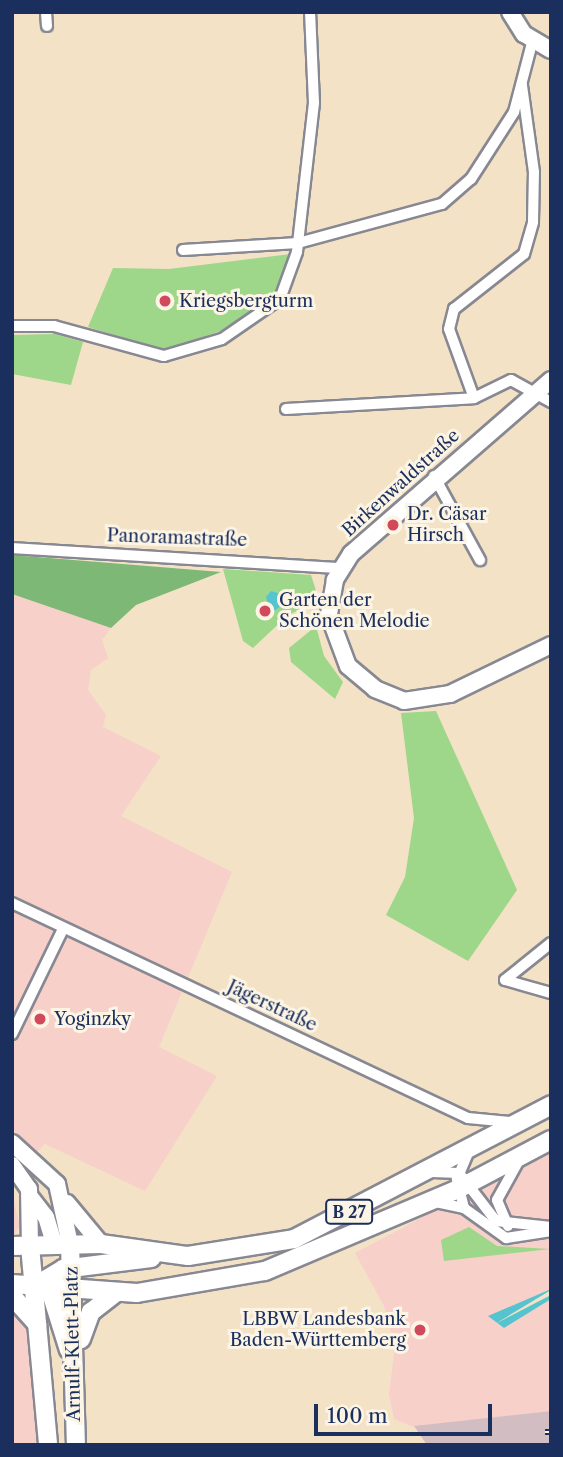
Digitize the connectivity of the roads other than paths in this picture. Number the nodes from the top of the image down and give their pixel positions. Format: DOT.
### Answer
graph roads {
  1 [pos="46,12"];
  2 [pos="310,12"];
  3 [pos="510,12"];
  4 [pos="47,26"];
  5 [pos="533,39"];
  6 [pos="551,50"];
  7 [pos="522,85"];
  8 [pos="298,243"];
  9 [pos="183,250"];
  10 [pos="12,326"];
  11 [pos="551,380"];
  12 [pos="534,395"];
  13 [pos="474,398"];
  14 [pos="551,402"];
  15 [pos="286,409"];
  16 [pos="434,476"];
  17 [pos="12,548"];
  18 [pos="480,560"];
  19 [pos="340,568"];
  20 [pos="551,645"];
  21 [pos="12,904"];
  22 [pos="63,929"];
  23 [pos="551,943"];
  24 [pos="551,993"];
  25 [pos="12,1034"];
  26 [pos="551,1105"];
  27 [pos="521,1121"];
  28 [pos="551,1139"];
  29 [pos="12,1143"];
  30 [pos="470,1149"];
  31 [pos="529,1151"];
  32 [pos="12,1165"];
  33 [pos="426,1172"];
  34 [pos="462,1182"];
  35 [pos="62,1195"];
  36 [pos="31,1198"];
  37 [pos="431,1200"];
  38 [pos="464,1208"];
  39 [pos="508,1226"];
  40 [pos="551,1229"];
  41 [pos="102,1244"];
  42 [pos="21,1246"];
  43 [pos="159,1255"];
  44 [pos="64,1256"];
  45 [pos="44,1282"];
  46 [pos="12,1284"];
  47 [pos="76,1292"];
  48 [pos="115,1293"];
  49 [pos="12,1296"];
  50 [pos="37,1324"];
  51 [pos="41,1358"];
  52 [pos="73,1361"];
  53 [pos="48,1445"];
  54 [pos="76,1445"];
  1 -- 4 [label="street"];
  2 -- 8 [label="street"];
  3 -- 5 [label="street"];
  5 -- 6 [label="street"];
  5 -- 7 [label="street"];
  7 -- 8 [label="street"];
  7 -- 13 [label="street"];
  8 -- 9 [label="street"];
  8 -- 10 [label="street"];
  11 -- 12 [label="street, Birkenwaldstraße"];
  12 -- 13 [label="street"];
  12 -- 14 [label="street"];
  12 -- 16 [label="street, Birkenwaldstraße"];
  13 -- 15 [label="street"];
  16 -- 18 [label="street"];
  16 -- 19 [label="street, Birkenwaldstraße"];
  17 -- 19 [label="street, Panoramastraße"];
  19 -- 20 [label="street"];
  21 -- 22 [label="street, Jägerstraße"];
  22 -- 25 [label="street"];
  22 -- 27 [label="street, Jägerstraße"];
  23 -- 24 [label="street"];
  26 -- 27 [label="main road, B 27"];
  27 -- 30 [label="main road, B 27"];
  28 -- 31 [label="main road, B 27"];
  29 -- 35 [label="street"];
  30 -- 33 [label="main road, B 27"];
  30 -- 34 [label="street"];
  31 -- 34 [label="main road, B 27"];
  31 -- 39 [label="street"];
  32 -- 36 [label="street"];
  33 -- 34 [label="street"];
  33 -- 43 [label="main road, B 27"];
  34 -- 37 [label="main road, B 27"];
  34 -- 38 [label="street"];
  34 -- 39 [label="street"];
  35 -- 41 [label="street"];
  35 -- 44 [label="street"];
  36 -- 42 [label="street"];
  36 -- 44 [label="street"];
  37 -- 38 [label="street"];
  37 -- 48 [label="main road, B 27"];
  38 -- 40 [label="street"];
  39 -- 40 [label="street"];
  41 -- 43 [label="main road, B 27"];
  41 -- 44 [label="main road, B 27"];
  42 -- 44 [label="main road, B 27"];
  42 -- 45 [label="main road, Arnulf-Klett-Platz"];
  43 -- 44 [label="main road"];
  44 -- 45 [label="main road"];
  44 -- 47 [label="main road, Arnulf-Klett-Platz"];
  45 -- 46 [label="main road, B 27"];
  45 -- 47 [label="main road, B 27"];
  45 -- 50 [label="main road, Arnulf-Klett-Platz"];
  45 -- 52 [label="main road"];
  47 -- 48 [label="main road, B 27"];
  47 -- 52 [label="main road, Arnulf-Klett-Platz"];
  48 -- 52 [label="main road"];
  49 -- 50 [label="main road"];
  50 -- 51 [label="main road, Arnulf-Klett-Platz"];
  51 -- 52 [label="main road"];
  51 -- 53 [label="main road, Arnulf-Klett-Platz"];
  52 -- 54 [label="main road, Arnulf-Klett-Platz"];
}
